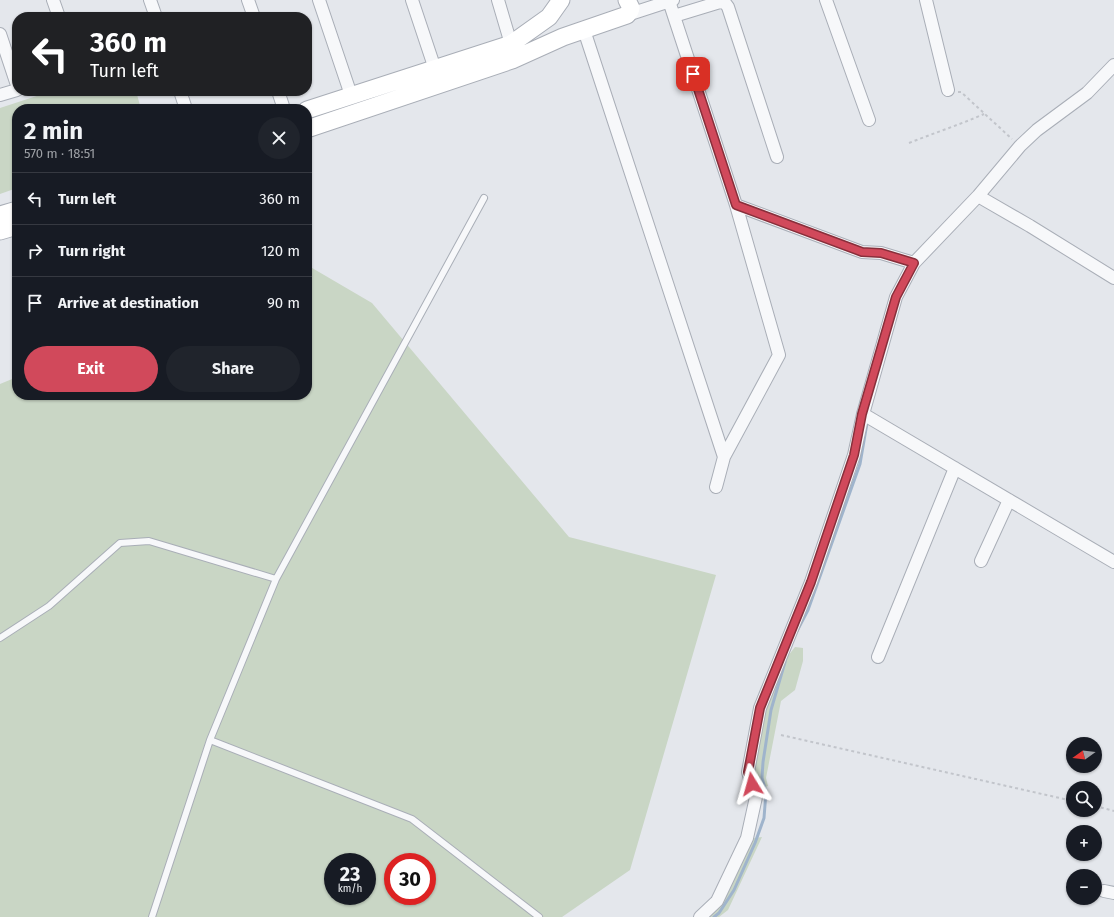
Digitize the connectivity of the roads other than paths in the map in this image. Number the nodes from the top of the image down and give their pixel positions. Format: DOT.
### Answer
graph roads {
  1 [pos="53,0"];
  2 [pos="150,0"];
  3 [pos="248,0"];
  4 [pos="319,0"];
  5 [pos="412,0"];
  6 [pos="498,0"];
  7 [pos="561,0"];
  8 [pos="826,0"];
  9 [pos="926,0"];
  10 [pos="671,1"];
  11 [pos="627,7"];
  12 [pos="57,12"];
  13 [pos="154,12"];
  14 [pos="252,12"];
  15 [pos="674,16"];
  16 [pos="584,30"];
  17 [pos="0,34"];
  18 [pos="511,44"];
  19 [pos="1114,65"];
  20 [pos="435,69"];
  21 [pos="12,70"];
  22 [pos="948,90"];
  23 [pos="12,91"];
  24 [pos="0,95"];
  25 [pos="351,95"];
  26 [pos="312,108"];
  27 [pos="869,120"];
  28 [pos="312,127"];
  29 [pos="777,157"];
  30 [pos="978,196"];
  31 [pos="484,198"];
  32 [pos="736,205"];
  33 [pos="12,211"];
  34 [pos="0,215"];
  35 [pos="12,228"];
  36 [pos="0,232"];
  37 [pos="914,263"];
  38 [pos="1114,278"];
  39 [pos="862,414"];
  40 [pos="724,457"];
  41 [pos="955,468"];
  42 [pos="716,487"];
  43 [pos="1009,500"];
  44 [pos="981,561"];
  45 [pos="1114,562"];
  46 [pos="276,579"];
  47 [pos="0,638"];
  48 [pos="878,657"];
  49 [pos="210,740"];
  50 [pos="152,917"];
  51 [pos="539,917"];
  52 [pos="700,917"];
  1 -- 12 [label="street"];
  2 -- 13 [label="street"];
  3 -- 14 [label="street"];
  4 -- 25 [label="street"];
  5 -- 20 [label="street"];
  6 -- 18 [label="street"];
  7 -- 18 [label="main road"];
  8 -- 27 [label="street"];
  9 -- 22 [label="street"];
  10 -- 11 [label="street"];
  10 -- 15 [label="street"];
  11 -- 16 [label="main road"];
  15 -- 29 [label="street"];
  15 -- 32 [label="street"];
  16 -- 28 [label="main road"];
  16 -- 40 [label="street"];
  17 -- 21 [label="street"];
  18 -- 20 [label="main road"];
  19 -- 30 [label="street"];
  20 -- 25 [label="main road"];
  23 -- 24 [label="street"];
  25 -- 26 [label="main road"];
  30 -- 37 [label="street"];
  30 -- 38 [label="street"];
  31 -- 46 [label="lane"];
  32 -- 37 [label="street"];
  32 -- 40 [label="street"];
  33 -- 34 [label="main road"];
  35 -- 36 [label="main road"];
  37 -- 39 [label="street"];
  39 -- 41 [label="street"];
  39 -- 52 [label="street"];
  40 -- 42 [label="street"];
  41 -- 43 [label="street"];
  41 -- 48 [label="street"];
  43 -- 44 [label="street"];
  43 -- 45 [label="street"];
  46 -- 47 [label="lane"];
  46 -- 49 [label="lane"];
  49 -- 50 [label="lane"];
  49 -- 51 [label="lane"];
}
